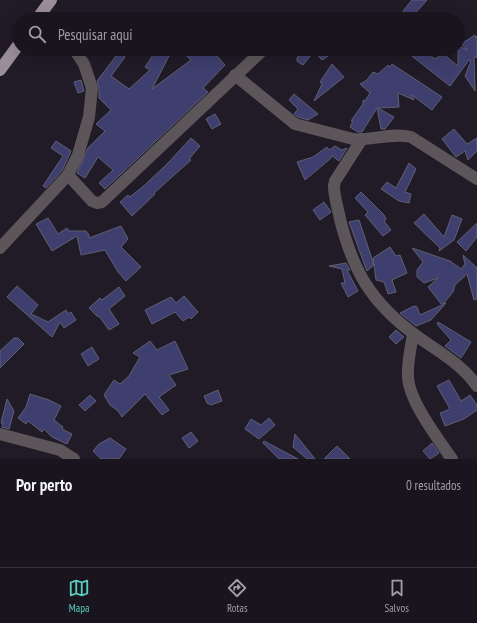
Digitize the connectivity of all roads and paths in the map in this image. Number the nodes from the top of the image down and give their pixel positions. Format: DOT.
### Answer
graph roads {
  1 [pos="51,0"];
  2 [pos="43,12"];
  3 [pos="12,54"];
  4 [pos="78,56"];
  5 [pos="256,56"];
  6 [pos="0,70"];
  7 [pos="235,75"];
  8 [pos="362,140"];
  9 [pos="68,175"];
  10 [pos="477,179"];
  11 [pos="0,248"];
  12 [pos="413,334"];
  13 [pos="477,386"];
  14 [pos="0,434"];
  15 [pos="74,459"];
  16 [pos="452,459"];
  1 -- 2 [label="main road"];
  3 -- 6 [label="main road"];
  4 -- 9 [label="street"];
  5 -- 7 [label="street"];
  7 -- 8 [label="street"];
  7 -- 9 [label="street"];
  8 -- 10 [label="street"];
  8 -- 12 [label="street"];
  9 -- 11 [label="street"];
  12 -- 13 [label="street"];
  12 -- 16 [label="street"];
  14 -- 15 [label="street"];
}
